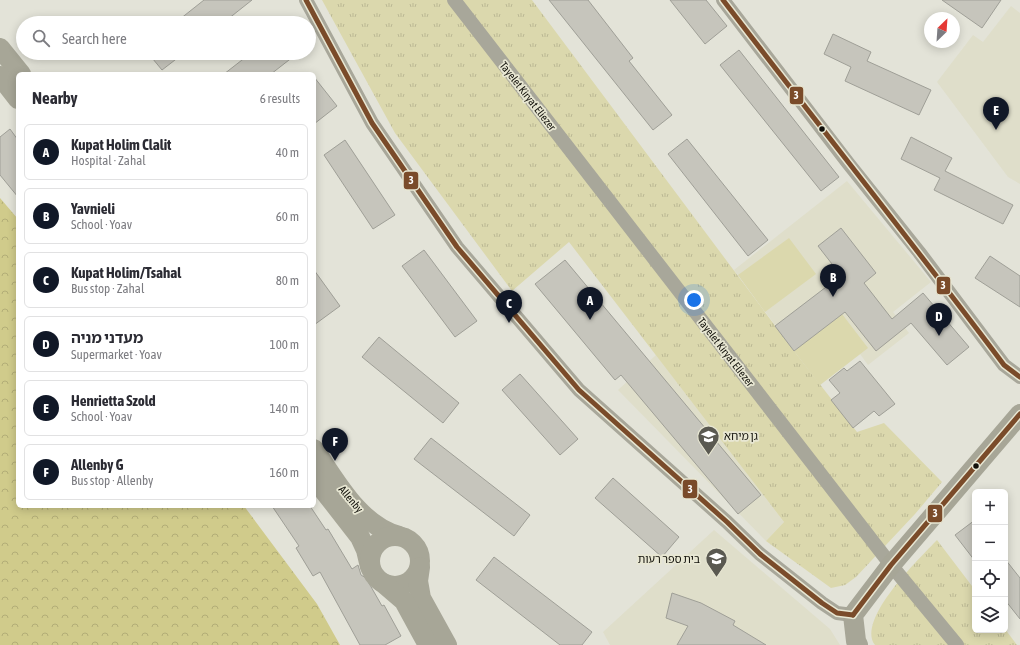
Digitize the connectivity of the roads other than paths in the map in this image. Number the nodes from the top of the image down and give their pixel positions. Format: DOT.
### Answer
graph roads {
  1 [pos="306,0"];
  2 [pos="454,0"];
  3 [pos="723,0"];
  4 [pos="315,16"];
  5 [pos="316,19"];
  6 [pos="0,48"];
  7 [pos="18,72"];
  8 [pos="0,76"];
  9 [pos="16,96"];
  10 [pos="1020,377"];
  11 [pos="1020,414"];
  12 [pos="316,452"];
  13 [pos="316,481"];
  14 [pos="399,536"];
  15 [pos="891,565"];
  16 [pos="371,567"];
  17 [pos="420,567"];
  18 [pos="383,583"];
  19 [pos="853,615"];
  20 [pos="428,645"];
  21 [pos="448,645"];
  22 [pos="858,645"];
  23 [pos="957,645"];
  1 -- 4 [label="street"];
  2 -- 15 [label="street, Tayelet Kiryat Eliezer"];
  3 -- 10 [label="street"];
  5 -- 19 [label="street"];
  6 -- 7 [label="street"];
  8 -- 9 [label="street"];
  11 -- 15 [label="street"];
  12 -- 14 [label="street, Allenby"];
  13 -- 16 [label="street, Allenby"];
  14 -- 16 [label="street"];
  14 -- 17 [label="street"];
  15 -- 19 [label="street"];
  15 -- 23 [label="street, Tayelet Kiryat Eliezer"];
  16 -- 18 [label="street"];
  17 -- 18 [label="street"];
  17 -- 21 [label="street"];
  18 -- 20 [label="street"];
  19 -- 22 [label="street"];
}
